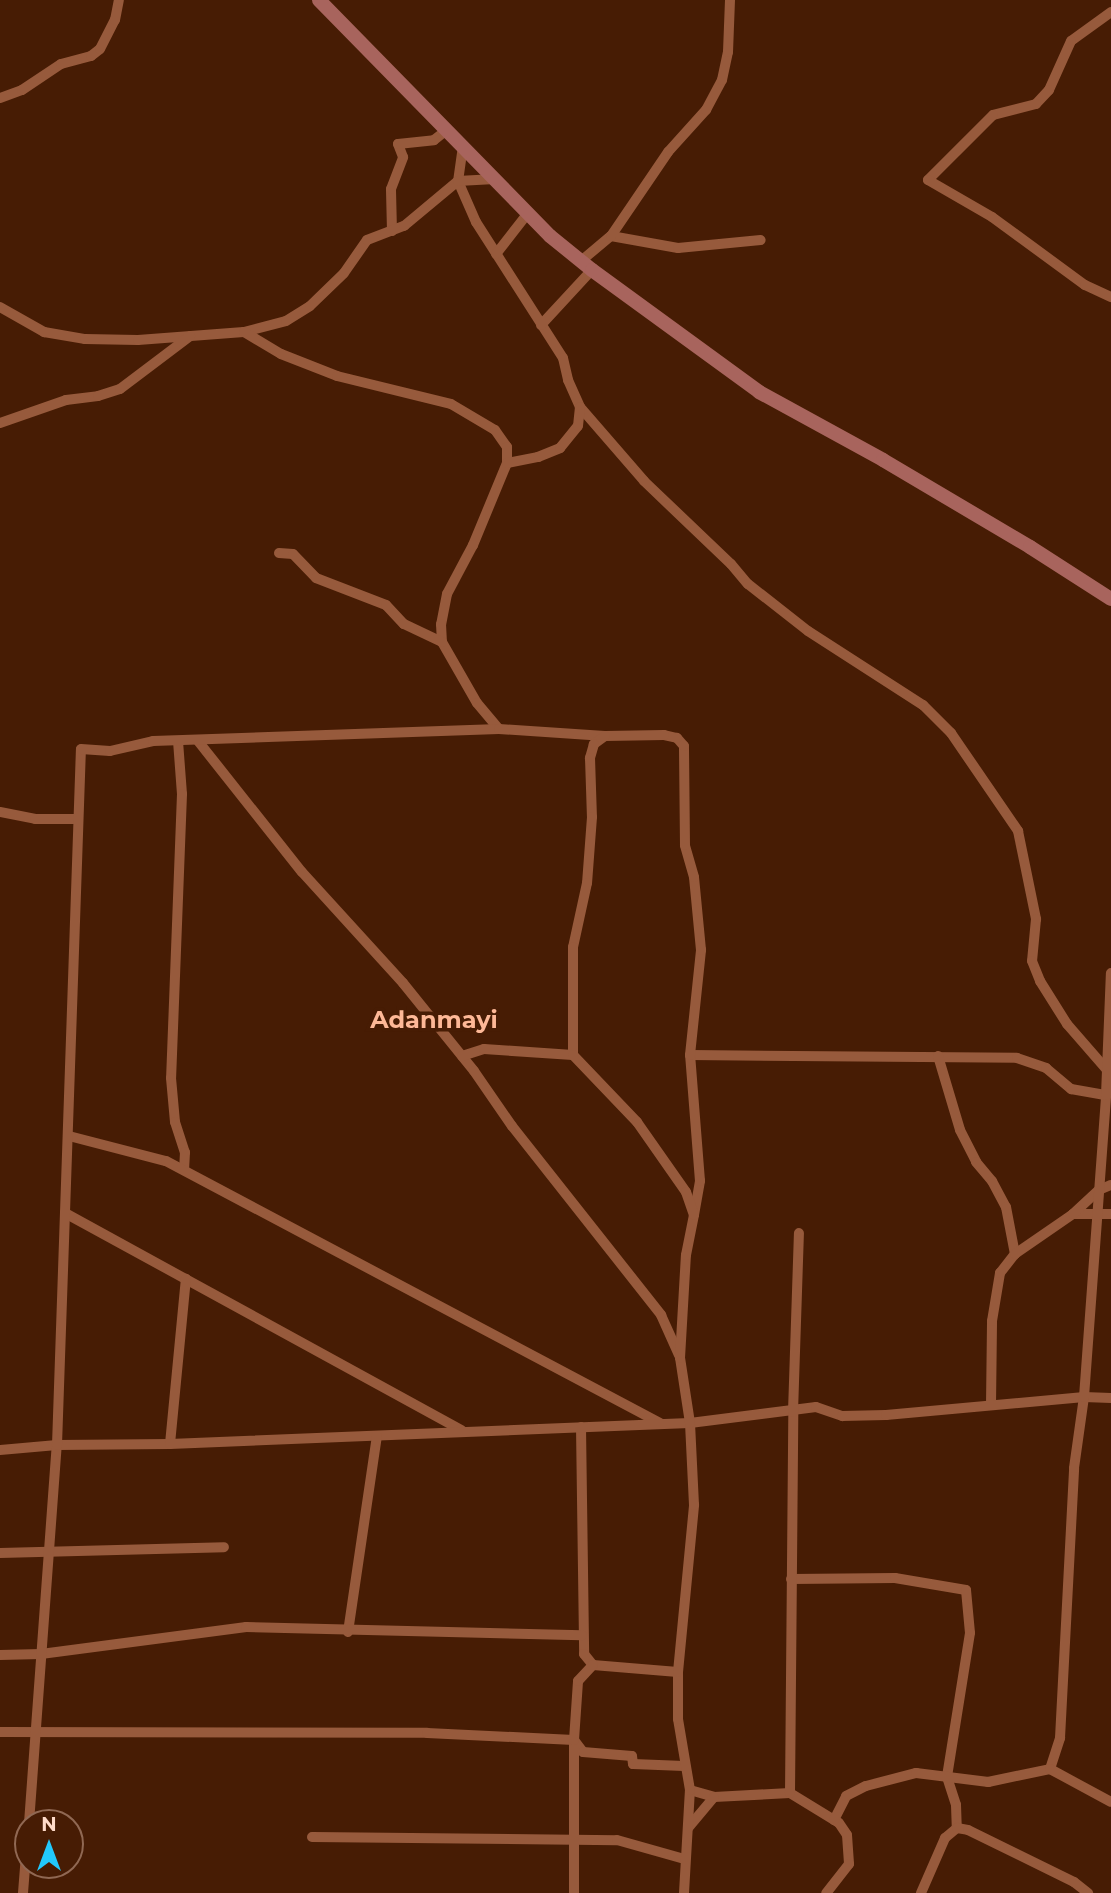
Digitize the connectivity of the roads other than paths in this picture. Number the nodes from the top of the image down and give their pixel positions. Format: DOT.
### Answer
graph roads {
  1 [pos="119,0"];
  2 [pos="319,0"];
  3 [pos="730,0"];
  4 [pos="1111,12"];
  5 [pos="0,98"];
  6 [pos="447,130"];
  7 [pos="463,146"];
  8 [pos="495,179"];
  9 [pos="458,181"];
  10 [pos="528,213"];
  11 [pos="392,231"];
  12 [pos="611,236"];
  13 [pos="761,240"];
  14 [pos="496,254"];
  15 [pos="587,266"];
  16 [pos="1111,297"];
  17 [pos="0,307"];
  18 [pos="541,325"];
  19 [pos="244,332"];
  20 [pos="190,336"];
  21 [pos="580,407"];
  22 [pos="0,423"];
  23 [pos="507,463"];
  24 [pos="279,553"];
  25 [pos="1111,599"];
  26 [pos="442,642"];
  27 [pos="499,729"];
  28 [pos="605,736"];
  29 [pos="178,741"];
  30 [pos="198,741"];
  31 [pos="0,812"];
  32 [pos="78,819"];
  33 [pos="1111,973"];
  34 [pos="573,1055"];
  35 [pos="690,1055"];
  36 [pos="462,1056"];
  37 [pos="939,1056"];
  38 [pos="1107,1070"];
  39 [pos="1106,1095"];
  40 [pos="69,1136"];
  41 [pos="184,1170"];
  42 [pos="1111,1185"];
  43 [pos="1099,1190"];
  44 [pos="65,1213"];
  45 [pos="1073,1213"];
  46 [pos="1095,1214"];
  47 [pos="1111,1214"];
  48 [pos="694,1215"];
  49 [pos="799,1233"];
  50 [pos="1015,1254"];
  51 [pos="186,1279"];
  52 [pos="680,1358"];
  53 [pos="1084,1397"];
  54 [pos="1111,1398"];
  55 [pos="991,1405"];
  56 [pos="793,1412"];
  57 [pos="690,1423"];
  58 [pos="663,1424"];
  59 [pos="581,1427"];
  60 [pos="463,1431"];
  61 [pos="377,1436"];
  62 [pos="170,1444"];
  63 [pos="57,1445"];
  64 [pos="0,1450"];
  65 [pos="224,1546"];
  66 [pos="49,1552"];
  67 [pos="0,1553"];
  68 [pos="792,1578"];
  69 [pos="348,1632"];
  70 [pos="582,1635"];
  71 [pos="41,1654"];
  72 [pos="0,1655"];
  73 [pos="593,1665"];
  74 [pos="678,1672"];
  75 [pos="35,1730"];
  76 [pos="0,1732"];
  77 [pos="574,1740"];
  78 [pos="684,1766"];
  79 [pos="1050,1769"];
  80 [pos="947,1777"];
  81 [pos="690,1790"];
  82 [pos="790,1793"];
  83 [pos="714,1797"];
  84 [pos="1111,1802"];
  85 [pos="30,1809"];
  86 [pos="834,1821"];
  87 [pos="688,1828"];
  88 [pos="957,1828"];
  89 [pos="312,1837"];
  90 [pos="577,1839"];
  91 [pos="684,1859"];
  92 [pos="574,1893"];
  93 [pos="684,1893"];
  94 [pos="826,1893"];
  95 [pos="921,1893"];
  96 [pos="1088,1893"];
  1 -- 5 [label="street"];
  2 -- 6 [label="main road"];
  3 -- 12 [label="street"];
  4 -- 16 [label="street"];
  6 -- 7 [label="main road"];
  6 -- 11 [label="street"];
  7 -- 8 [label="main road"];
  7 -- 9 [label="street"];
  8 -- 9 [label="street"];
  8 -- 10 [label="main road"];
  9 -- 11 [label="street"];
  9 -- 14 [label="street"];
  10 -- 14 [label="street"];
  10 -- 15 [label="main road"];
  11 -- 19 [label="street"];
  12 -- 13 [label="street"];
  12 -- 15 [label="street"];
  14 -- 18 [label="street"];
  15 -- 18 [label="street"];
  15 -- 25 [label="main road"];
  17 -- 20 [label="street"];
  18 -- 21 [label="street"];
  19 -- 20 [label="street"];
  19 -- 23 [label="street"];
  20 -- 22 [label="street"];
  21 -- 23 [label="street"];
  21 -- 38 [label="street"];
  23 -- 26 [label="street"];
  24 -- 26 [label="street"];
  26 -- 27 [label="street"];
  27 -- 28 [label="street"];
  27 -- 30 [label="street"];
  28 -- 34 [label="street"];
  28 -- 35 [label="street"];
  29 -- 30 [label="street"];
  29 -- 32 [label="street"];
  29 -- 41 [label="street"];
  30 -- 36 [label="street"];
  31 -- 32 [label="street"];
  32 -- 40 [label="street"];
  33 -- 38 [label="street"];
  34 -- 36 [label="street"];
  34 -- 48 [label="street"];
  35 -- 37 [label="street"];
  35 -- 48 [label="street"];
  36 -- 52 [label="street"];
  37 -- 39 [label="street"];
  37 -- 50 [label="street"];
  38 -- 39 [label="street"];
  39 -- 43 [label="street"];
  40 -- 41 [label="street"];
  40 -- 44 [label="street"];
  41 -- 58 [label="street"];
  42 -- 43 [label="street"];
  43 -- 45 [label="street"];
  43 -- 46 [label="street"];
  44 -- 51 [label="street"];
  44 -- 63 [label="street"];
  45 -- 46 [label="street"];
  45 -- 50 [label="street"];
  46 -- 47 [label="street"];
  46 -- 53 [label="street"];
  48 -- 52 [label="street"];
  49 -- 56 [label="street"];
  50 -- 55 [label="street"];
  51 -- 60 [label="street"];
  51 -- 62 [label="street"];
  52 -- 57 [label="street"];
  53 -- 54 [label="street"];
  53 -- 55 [label="street"];
  53 -- 79 [label="street"];
  55 -- 56 [label="street"];
  56 -- 57 [label="street"];
  56 -- 68 [label="street"];
  57 -- 58 [label="street"];
  57 -- 74 [label="street"];
  58 -- 59 [label="street"];
  59 -- 60 [label="street"];
  59 -- 70 [label="street"];
  60 -- 61 [label="street"];
  61 -- 62 [label="street"];
  61 -- 69 [label="street"];
  62 -- 63 [label="street"];
  63 -- 64 [label="street"];
  63 -- 66 [label="street"];
  65 -- 66 [label="street"];
  66 -- 67 [label="street"];
  66 -- 71 [label="street"];
  68 -- 80 [label="street"];
  68 -- 82 [label="street"];
  69 -- 70 [label="street"];
  69 -- 71 [label="street"];
  70 -- 73 [label="street"];
  71 -- 72 [label="street"];
  71 -- 75 [label="street"];
  73 -- 74 [label="street"];
  73 -- 77 [label="street"];
  74 -- 78 [label="street"];
  75 -- 76 [label="street"];
  75 -- 77 [label="street"];
  75 -- 85 [label="street"];
  77 -- 78 [label="street"];
  77 -- 90 [label="street"];
  78 -- 81 [label="street"];
  79 -- 80 [label="street"];
  79 -- 84 [label="street"];
  80 -- 86 [label="street"];
  80 -- 88 [label="street"];
  81 -- 83 [label="street"];
  81 -- 87 [label="street"];
  82 -- 83 [label="street"];
  82 -- 86 [label="street"];
  83 -- 87 [label="street"];
  86 -- 94 [label="street"];
  87 -- 91 [label="street"];
  88 -- 95 [label="street"];
  88 -- 96 [label="street"];
  89 -- 90 [label="street"];
  90 -- 91 [label="street"];
  90 -- 92 [label="street"];
  91 -- 93 [label="street"];
}
